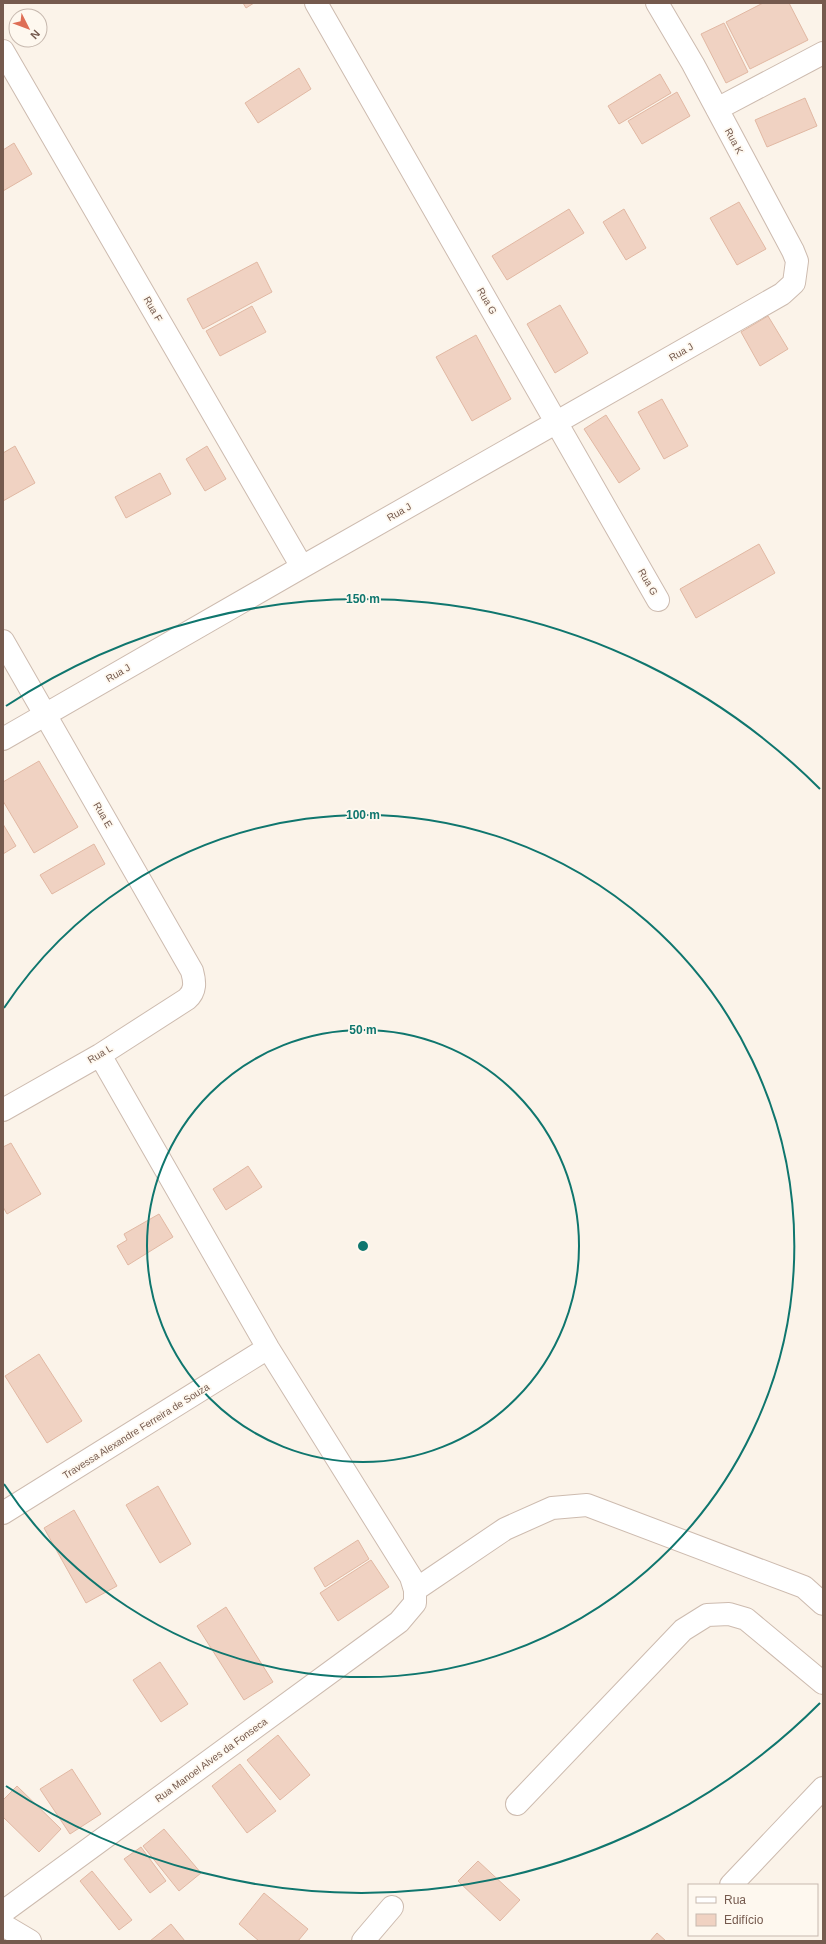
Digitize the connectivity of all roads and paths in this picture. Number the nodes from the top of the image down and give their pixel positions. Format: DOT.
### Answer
graph roads {
  1 [pos="316,3"];
  2 [pos="657,3"];
  3 [pos="3,51"];
  4 [pos="823,53"];
  5 [pos="717,109"];
  6 [pos="794,283"];
  7 [pos="556,423"];
  8 [pos="302,566"];
  9 [pos="658,600"];
  10 [pos="3,641"];
  11 [pos="46,715"];
  12 [pos="3,739"];
  13 [pos="193,993"];
  14 [pos="100,1055"];
  15 [pos="3,1110"];
  16 [pos="268,1348"];
  17 [pos="3,1513"];
  18 [pos="415,1597"];
  19 [pos="823,1604"];
  20 [pos="823,1683"];
  21 [pos="823,1788"];
  22 [pos="518,1804"];
  23 [pos="732,1884"];
  24 [pos="392,1907"];
  25 [pos="3,1912"];
  26 [pos="3,1925"];
  27 [pos="30,1941"];
  28 [pos="363,1941"];
  1 -- 7 [label="street, Rua G"];
  2 -- 5 [label="street, Rua K"];
  3 -- 8 [label="street, Rua F"];
  4 -- 5 [label="street"];
  5 -- 6 [label="street, Rua K"];
  6 -- 7 [label="street, Rua J"];
  7 -- 8 [label="street, Rua J"];
  7 -- 9 [label="street, Rua G"];
  8 -- 11 [label="street, Rua J"];
  10 -- 11 [label="street, Rua E"];
  11 -- 12 [label="street, Rua J"];
  11 -- 13 [label="street, Rua E"];
  13 -- 14 [label="street, Rua L"];
  14 -- 15 [label="street, Rua L"];
  14 -- 16 [label="street"];
  16 -- 17 [label="street, Travessa Alexandre Ferreira de Souza"];
  16 -- 18 [label="street"];
  18 -- 19 [label="street, Rua Manoel Alves da Fonseca"];
  18 -- 25 [label="street, Rua Manoel Alves da Fonseca"];
  20 -- 22 [label="street"];
  21 -- 23 [label="street"];
  24 -- 28 [label="street"];
  26 -- 27 [label="street"];
}
